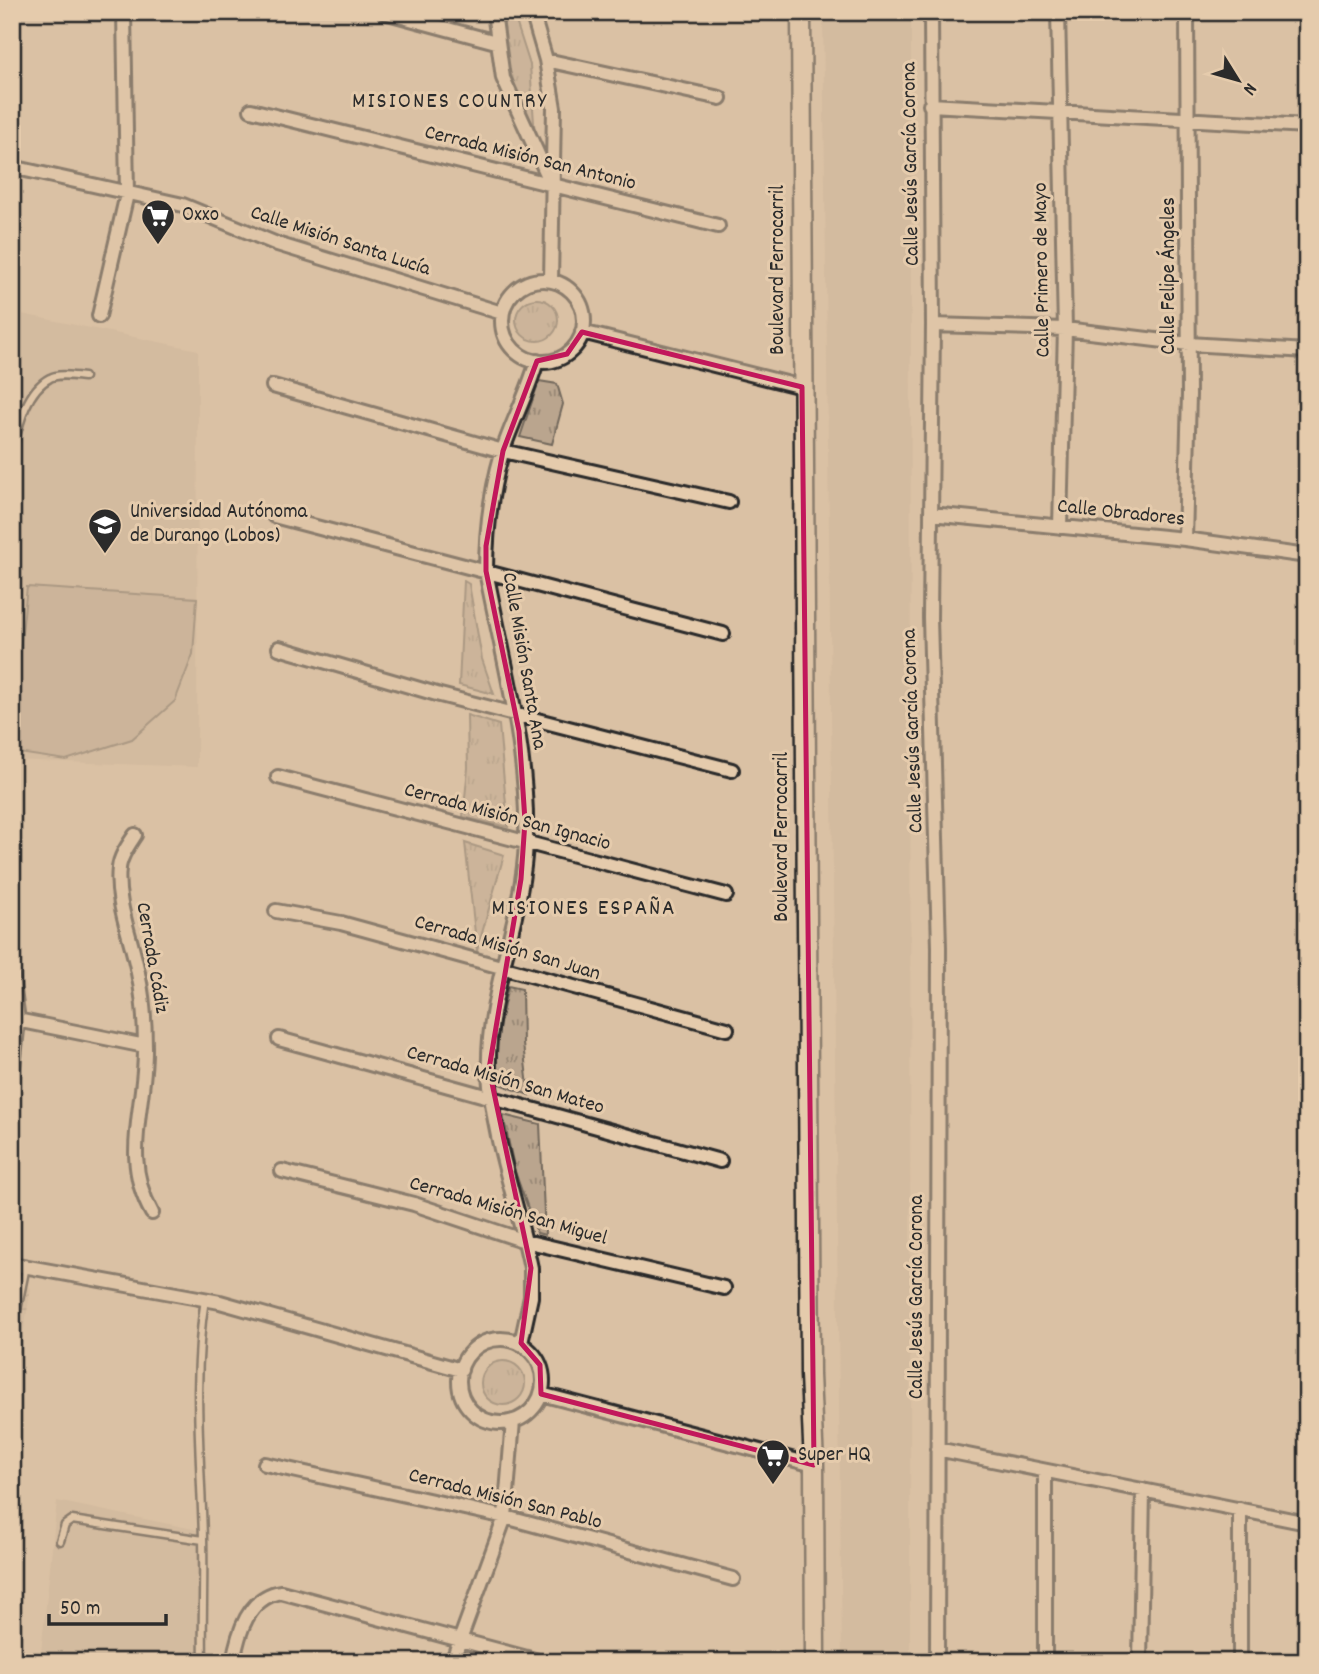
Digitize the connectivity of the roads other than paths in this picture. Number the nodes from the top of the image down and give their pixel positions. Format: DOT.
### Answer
graph roads {
  1 [pos="124,12"];
  2 [pos="384,12"];
  3 [pos="494,12"];
  4 [pos="532,12"];
  5 [pos="801,12"];
  6 [pos="931,12"];
  7 [pos="1058,12"];
  8 [pos="1187,12"];
  9 [pos="496,42"];
  10 [pos="546,60"];
  11 [pos="720,98"];
  12 [pos="930,105"];
  13 [pos="251,110"];
  14 [pos="1058,113"];
  15 [pos="1189,120"];
  16 [pos="1307,126"];
  17 [pos="12,167"];
  18 [pos="552,185"];
  19 [pos="127,194"];
  20 [pos="718,226"];
  21 [pos="551,281"];
  22 [pos="502,313"];
  23 [pos="99,316"];
  24 [pos="933,326"];
  25 [pos="1065,330"];
  26 [pos="582,332"];
  27 [pos="1189,344"];
  28 [pos="1307,351"];
  29 [pos="537,361"];
  30 [pos="84,377"];
  31 [pos="273,386"];
  32 [pos="802,387"];
  33 [pos="503,451"];
  34 [pos="12,453"];
  35 [pos="729,502"];
  36 [pos="931,514"];
  37 [pos="274,516"];
  38 [pos="1060,527"];
  39 [pos="1185,539"];
  40 [pos="1307,555"];
  41 [pos="486,571"];
  42 [pos="723,634"];
  43 [pos="279,648"];
  44 [pos="516,714"];
  45 [pos="732,770"];
  46 [pos="278,777"];
  47 [pos="135,835"];
  48 [pos="526,844"];
  49 [pos="726,895"];
  50 [pos="275,912"];
  51 [pos="502,969"];
  52 [pos="12,976"];
  53 [pos="15,1019"];
  54 [pos="727,1029"];
  55 [pos="279,1040"];
  56 [pos="145,1046"];
  57 [pos="12,1077"];
  58 [pos="491,1098"];
  59 [pos="720,1161"];
  60 [pos="282,1171"];
  61 [pos="152,1213"];
  62 [pos="525,1241"];
  63 [pos="12,1264"];
  64 [pos="26,1266"];
  65 [pos="724,1288"];
  66 [pos="205,1299"];
  67 [pos="12,1335"];
  68 [pos="521,1343"];
  69 [pos="461,1370"];
  70 [pos="541,1394"];
  71 [pos="513,1421"];
  72 [pos="937,1449"];
  73 [pos="265,1464"];
  74 [pos="814,1465"];
  75 [pos="1045,1472"];
  76 [pos="1143,1490"];
  77 [pos="1240,1509"];
  78 [pos="505,1517"];
  79 [pos="1307,1523"];
  80 [pos="203,1540"];
  81 [pos="60,1541"];
  82 [pos="733,1579"];
  83 [pos="458,1639"];
  84 [pos="203,1662"];
  85 [pos="233,1662"];
  86 [pos="452,1662"];
  87 [pos="542,1662"];
  88 [pos="815,1662"];
  89 [pos="937,1662"];
  90 [pos="1045,1662"];
  91 [pos="1140,1662"];
  92 [pos="1240,1662"];
  1 -- 19 [label="street"];
  2 -- 9 [label="street"];
  3 -- 9 [label="street"];
  4 -- 10 [label="street"];
  5 -- 32 [label="main road, Boulevard Ferrocarril"];
  6 -- 12 [label="street, Calle Jesús García Corona"];
  7 -- 14 [label="street, Calle Primero de Mayo"];
  8 -- 15 [label="street, Calle Felipe Ángeles"];
  9 -- 18 [label="street"];
  10 -- 11 [label="street"];
  10 -- 18 [label="street"];
  12 -- 14 [label="street"];
  12 -- 24 [label="street, Calle Jesús García Corona"];
  13 -- 18 [label="street, Cerrada Misión San Antonio"];
  14 -- 15 [label="street"];
  14 -- 25 [label="street, Calle Primero de Mayo"];
  15 -- 16 [label="street"];
  15 -- 27 [label="street, Calle Felipe Ángeles"];
  17 -- 19 [label="street, Calle Misión Santa Lucía"];
  18 -- 20 [label="street, Cerrada Misión San Antonio"];
  18 -- 21 [label="street"];
  19 -- 22 [label="street, Calle Misión Santa Lucía"];
  19 -- 23 [label="street"];
  21 -- 22 [label="street"];
  21 -- 26 [label="street"];
  22 -- 29 [label="street"];
  24 -- 25 [label="street"];
  24 -- 36 [label="street, Calle Jesús García Corona"];
  25 -- 27 [label="street"];
  25 -- 38 [label="street, Calle Primero de Mayo"];
  26 -- 29 [label="street"];
  26 -- 32 [label="street"];
  27 -- 28 [label="street"];
  27 -- 39 [label="street, Calle Felipe Ángeles"];
  29 -- 33 [label="street, Calle Misión Santa Ana"];
  30 -- 34 [label="lane"];
  31 -- 33 [label="street"];
  32 -- 74 [label="main road, Boulevard Ferrocarril"];
  33 -- 35 [label="street"];
  33 -- 41 [label="street, Calle Misión Santa Ana"];
  36 -- 38 [label="street, Calle Obradores"];
  36 -- 72 [label="street, Calle Jesús García Corona"];
  37 -- 41 [label="street"];
  38 -- 39 [label="street, Calle Obradores"];
  39 -- 40 [label="street, Calle Obradores"];
  41 -- 42 [label="street"];
  41 -- 44 [label="street, Calle Misión Santa Ana"];
  43 -- 44 [label="street"];
  44 -- 45 [label="street"];
  44 -- 48 [label="street, Calle Misión Santa Ana"];
  46 -- 48 [label="street, Cerrada Misión San Ignacio"];
  47 -- 56 [label="street, Cerrada Cádiz"];
  48 -- 49 [label="street, Cerrada Misión San Ignacio"];
  48 -- 51 [label="street, Calle Misión Santa Ana"];
  50 -- 51 [label="street, Cerrada Misión San Juan"];
  51 -- 54 [label="street, Cerrada Misión San Juan"];
  51 -- 58 [label="street, Calle Misión Santa Ana"];
  52 -- 53 [label="street"];
  53 -- 56 [label="street"];
  53 -- 57 [label="street"];
  55 -- 58 [label="street, Cerrada Misión San Mateo"];
  56 -- 61 [label="street, Cerrada Cádiz"];
  58 -- 59 [label="street, Cerrada Misión San Mateo"];
  58 -- 62 [label="street, Calle Misión Santa Ana"];
  60 -- 62 [label="street, Cerrada Misión San Miguel"];
  62 -- 65 [label="street, Cerrada Misión San Miguel"];
  62 -- 68 [label="street, Calle Misión Santa Ana"];
  63 -- 64 [label="street"];
  64 -- 66 [label="street"];
  64 -- 67 [label="lane"];
  66 -- 69 [label="street"];
  66 -- 80 [label="lane"];
  68 -- 69 [label="street"];
  68 -- 70 [label="street"];
  69 -- 71 [label="street"];
  70 -- 71 [label="street"];
  70 -- 74 [label="street"];
  71 -- 78 [label="street"];
  72 -- 75 [label="street"];
  72 -- 89 [label="street, Calle Jesús García Corona"];
  73 -- 78 [label="street, Cerrada Misión San Pablo"];
  74 -- 88 [label="main road, Boulevard Ferrocarril"];
  75 -- 76 [label="street"];
  75 -- 90 [label="street"];
  76 -- 77 [label="street"];
  76 -- 91 [label="street"];
  77 -- 79 [label="street"];
  77 -- 92 [label="street"];
  78 -- 82 [label="street, Cerrada Misión San Pablo"];
  78 -- 83 [label="street"];
  80 -- 81 [label="lane"];
  80 -- 84 [label="lane"];
  83 -- 85 [label="street"];
  83 -- 86 [label="street"];
  83 -- 87 [label="street"];
}
